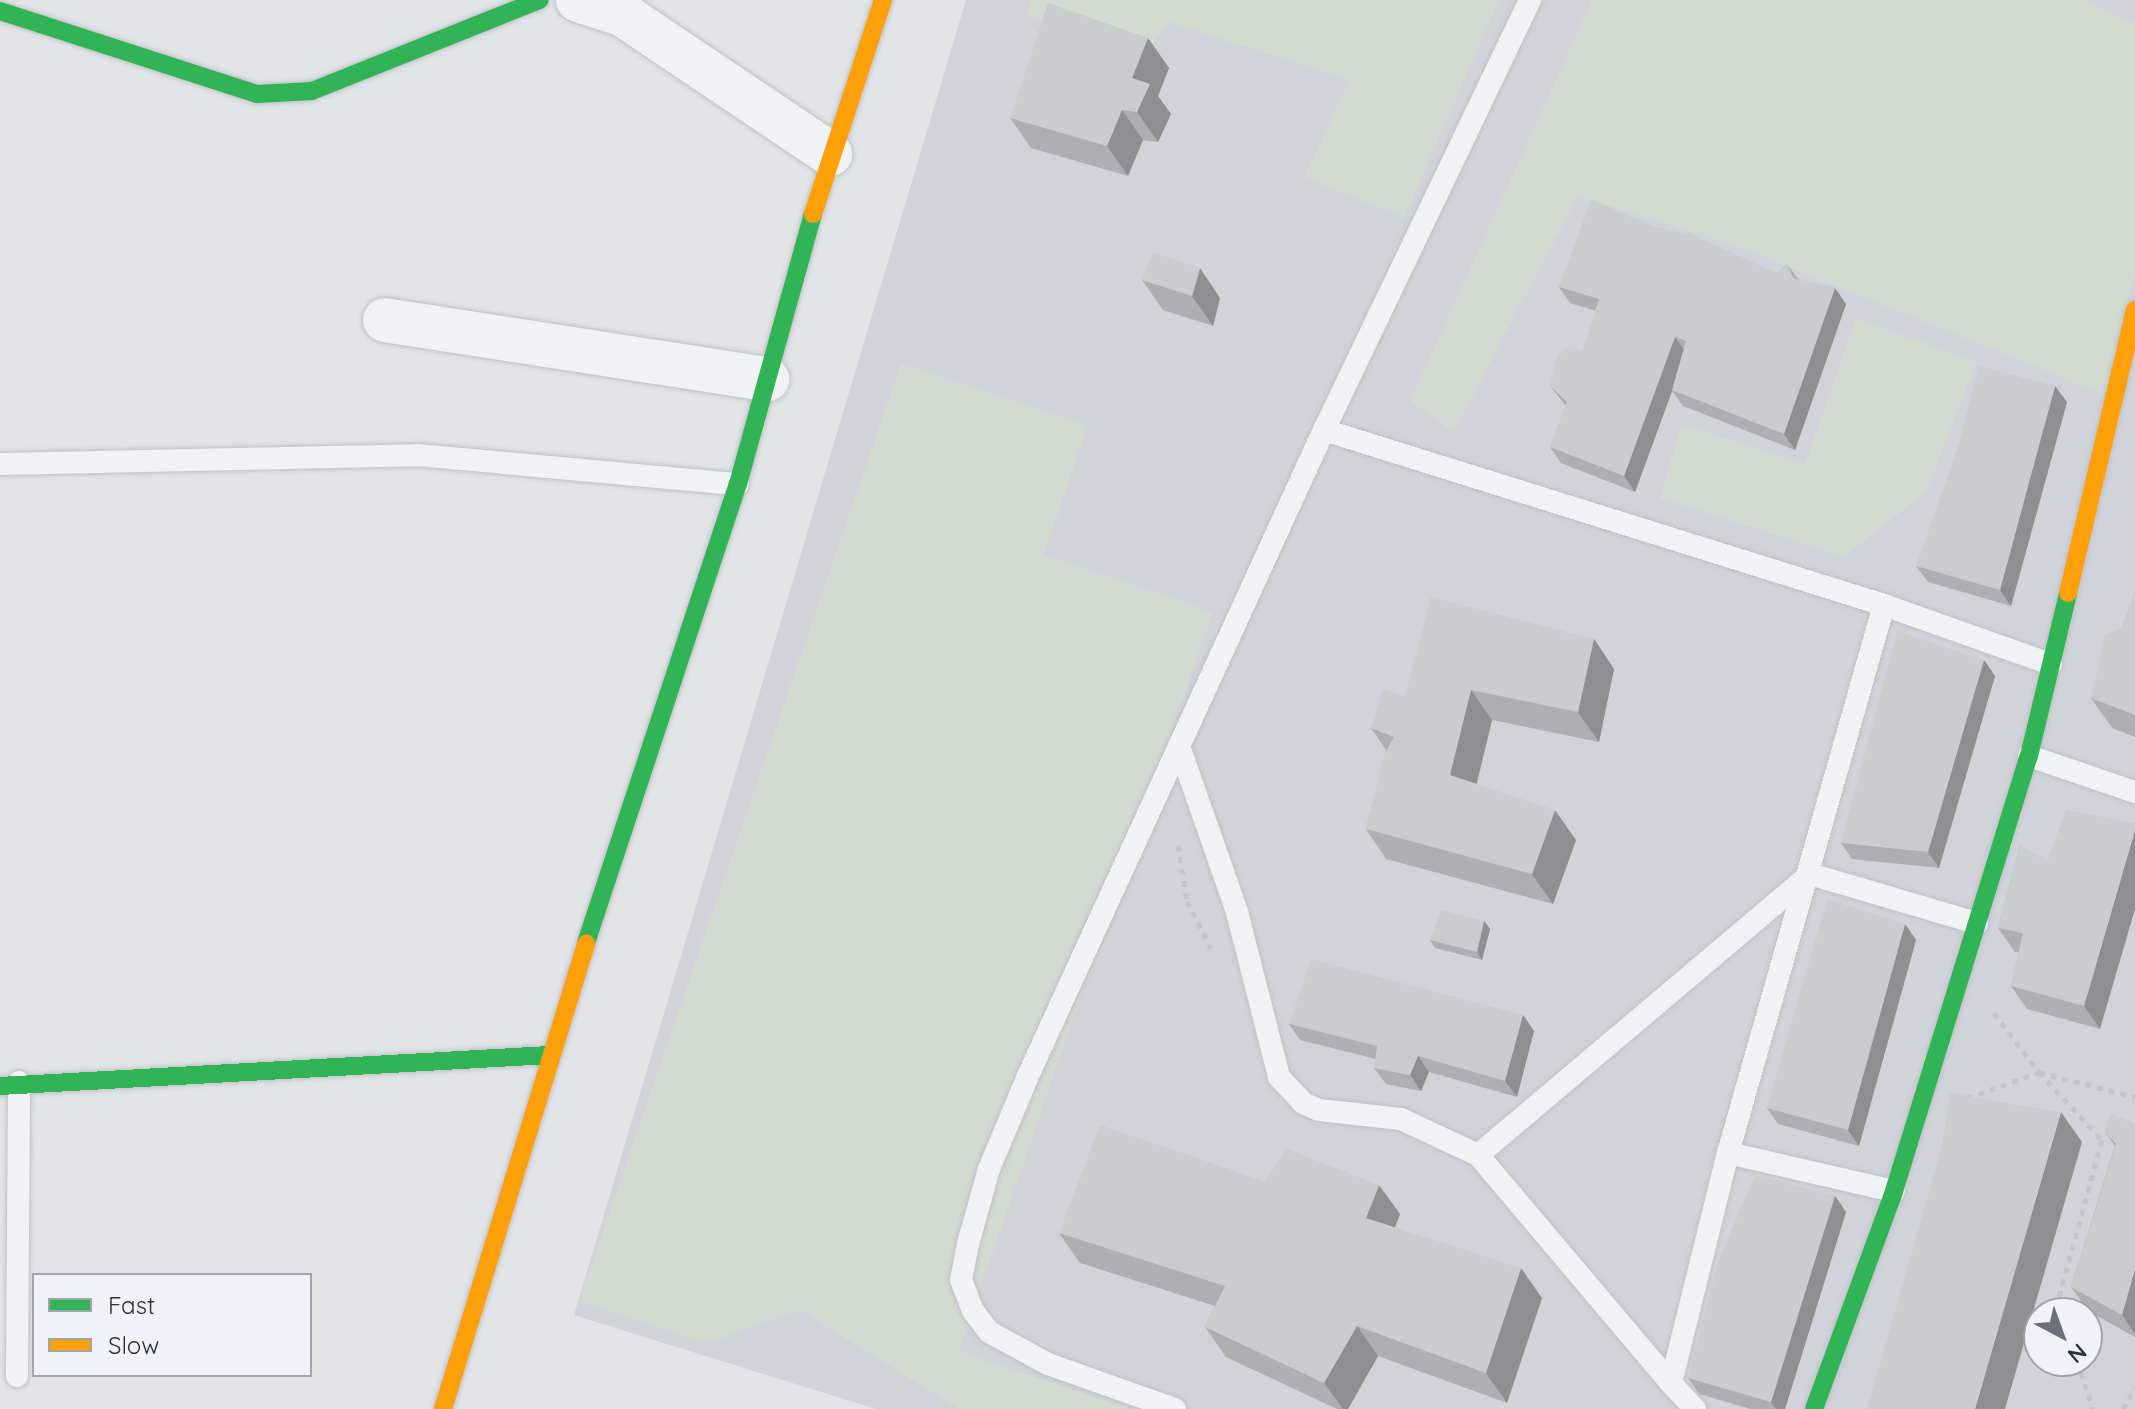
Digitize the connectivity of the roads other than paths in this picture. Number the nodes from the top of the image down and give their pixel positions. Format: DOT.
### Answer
graph roads {
  1 [pos="540,0"];
  2 [pos="578,0"];
  3 [pos="883,0"];
  4 [pos="1530,0"];
  5 [pos="0,11"];
  6 [pos="830,154"];
  7 [pos="2135,310"];
  8 [pos="385,320"];
  9 [pos="767,379"];
  10 [pos="1324,430"];
  11 [pos="0,464"];
  12 [pos="738,484"];
  13 [pos="1884,605"];
  14 [pos="2051,664"];
  15 [pos="1179,746"];
  16 [pos="2029,756"];
  17 [pos="2135,792"];
  18 [pos="1810,874"];
  19 [pos="1977,923"];
  20 [pos="549,1055"];
  21 [pos="9,1084"];
  22 [pos="1728,1153"];
  23 [pos="1478,1155"];
  24 [pos="1894,1191"];
  25 [pos="17,1376"];
  26 [pos="1671,1383"];
  27 [pos="443,1409"];
  28 [pos="1175,1409"];
  29 [pos="1695,1409"];
  30 [pos="1814,1409"];
  1 -- 5 [label="street"];
  2 -- 6 [label="street"];
  3 -- 6 [label="street"];
  4 -- 10 [label="lane"];
  6 -- 9 [label="street"];
  7 -- 14 [label="street"];
  8 -- 9 [label="street"];
  9 -- 12 [label="street"];
  10 -- 13 [label="lane"];
  10 -- 15 [label="lane"];
  11 -- 12 [label="lane"];
  12 -- 20 [label="street"];
  13 -- 14 [label="lane"];
  13 -- 18 [label="lane"];
  14 -- 16 [label="street"];
  15 -- 23 [label="lane"];
  15 -- 28 [label="lane"];
  16 -- 17 [label="lane"];
  16 -- 19 [label="street"];
  18 -- 19 [label="lane"];
  18 -- 22 [label="lane"];
  18 -- 23 [label="lane"];
  19 -- 24 [label="street"];
  20 -- 21 [label="street"];
  20 -- 27 [label="street"];
  21 -- 25 [label="lane"];
  22 -- 24 [label="lane"];
  22 -- 26 [label="lane"];
  23 -- 26 [label="lane"];
  24 -- 30 [label="street"];
  26 -- 29 [label="lane"];
}
